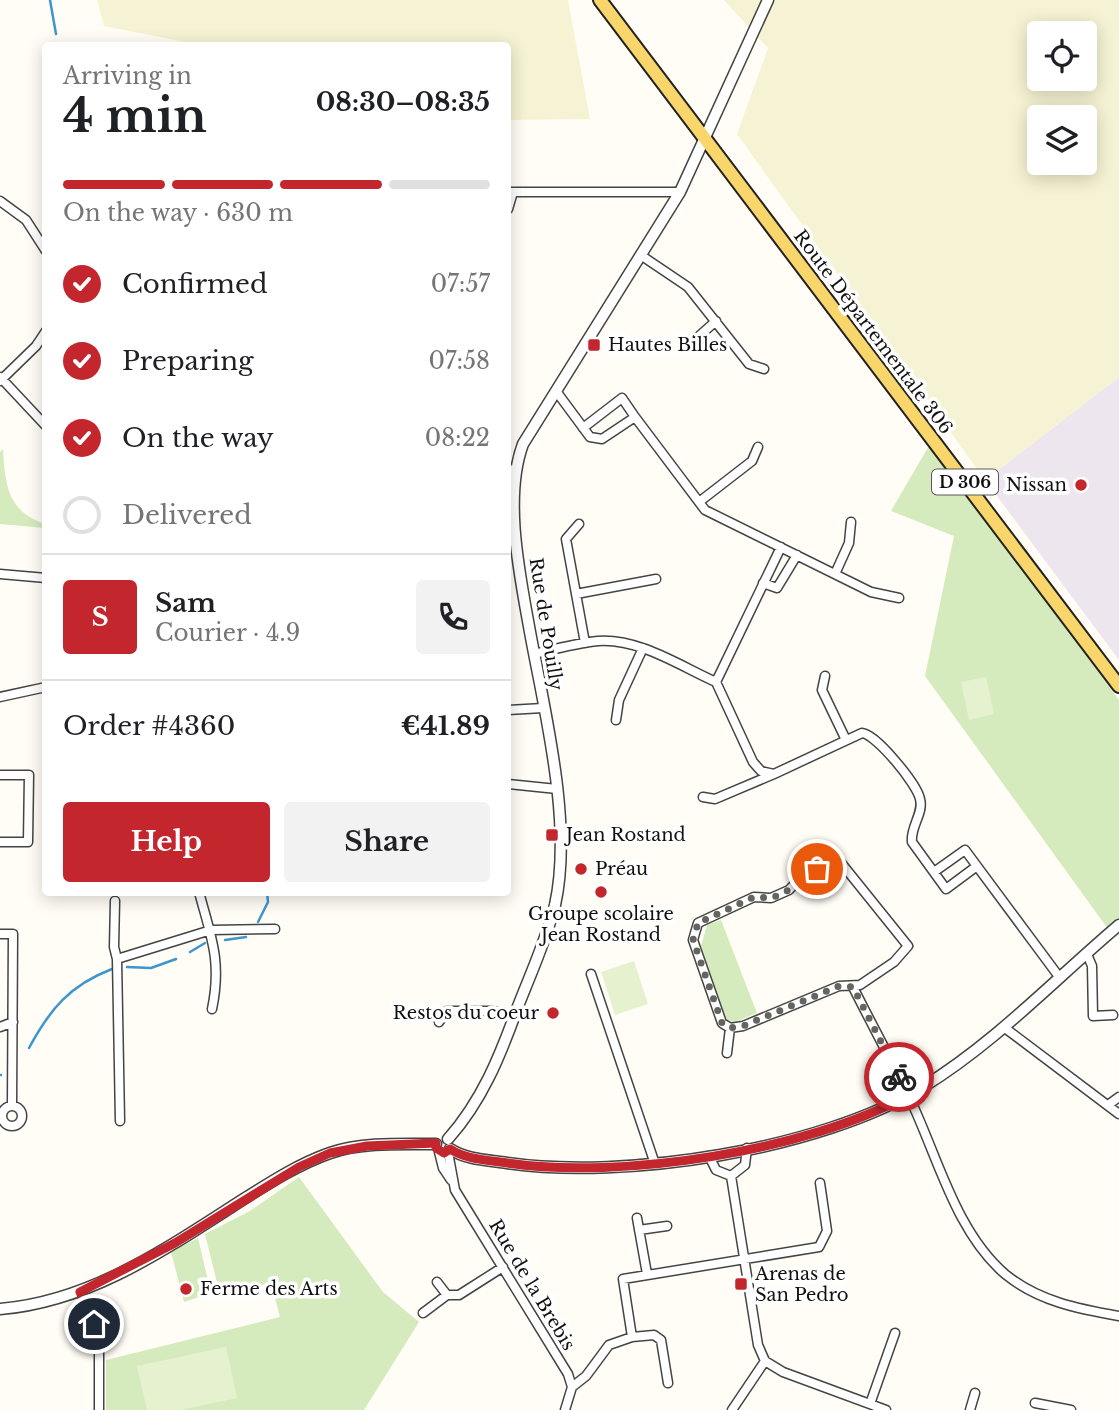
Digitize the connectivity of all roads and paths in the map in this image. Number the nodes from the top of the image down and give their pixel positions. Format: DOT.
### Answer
graph roads {
  1 [pos="600,0"];
  2 [pos="768,0"];
  3 [pos="705,140"];
  4 [pos="511,192"];
  5 [pos="680,192"];
  6 [pos="0,201"];
  7 [pos="42,245"];
  8 [pos="642,256"];
  9 [pos="716,321"];
  10 [pos="42,337"];
  11 [pos="698,337"];
  12 [pos="764,369"];
  13 [pos="1,379"];
  14 [pos="556,391"];
  15 [pos="635,416"];
  16 [pos="42,422"];
  17 [pos="583,428"];
  18 [pos="758,447"];
  19 [pos="511,468"];
  20 [pos="511,480"];
  21 [pos="699,502"];
  22 [pos="851,522"];
  23 [pos="579,524"];
  24 [pos="781,547"];
  25 [pos="797,555"];
  26 [pos="0,574"];
  27 [pos="835,574"];
  28 [pos="42,578"];
  29 [pos="656,579"];
  30 [pos="763,583"];
  31 [pos="576,594"];
  32 [pos="899,598"];
  33 [pos="585,643"];
  34 [pos="643,648"];
  35 [pos="534,654"];
  36 [pos="825,676"];
  37 [pos="716,682"];
  38 [pos="1119,685"];
  39 [pos="42,688"];
  40 [pos="0,697"];
  41 [pos="543,708"];
  42 [pos="511,710"];
  43 [pos="616,720"];
  44 [pos="846,740"];
  45 [pos="775,774"];
  46 [pos="0,775"];
  47 [pos="511,784"];
  48 [pos="557,789"];
  49 [pos="703,797"];
  50 [pos="0,842"];
  51 [pos="976,866"];
  52 [pos="934,872"];
  53 [pos="201,896"];
  54 [pos="115,901"];
  55 [pos="1119,925"];
  56 [pos="275,929"];
  57 [pos="211,930"];
  58 [pos="0,934"];
  59 [pos="1087,954"];
  60 [pos="117,959"];
  61 [pos="591,974"];
  62 [pos="1060,978"];
  63 [pos="853,987"];
  64 [pos="212,1009"];
  65 [pos="515,1015"];
  66 [pos="1113,1015"];
  67 [pos="13,1022"];
  68 [pos="439,1022"];
  69 [pos="0,1027"];
  70 [pos="730,1028"];
  71 [pos="1005,1028"];
  72 [pos="727,1052"];
  73 [pos="908,1095"];
  74 [pos="1119,1097"];
  75 [pos="1108,1105"];
  76 [pos="12,1106"];
  77 [pos="1119,1114"];
  78 [pos="120,1121"];
  79 [pos="444,1147"];
  80 [pos="747,1148"];
  81 [pos="709,1156"];
  82 [pos="654,1164"];
  83 [pos="731,1176"];
  84 [pos="820,1183"];
  85 [pos="637,1218"];
  86 [pos="667,1226"];
  87 [pos="639,1230"];
  88 [pos="744,1259"];
  89 [pos="503,1267"];
  90 [pos="647,1274"];
  91 [pos="437,1282"];
  92 [pos="80,1292"];
  93 [pos="447,1295"];
  94 [pos="0,1309"];
  95 [pos="424,1313"];
  96 [pos="1119,1316"];
  97 [pos="895,1333"];
  98 [pos="632,1337"];
  99 [pos="765,1361"];
  100 [pos="668,1383"];
  101 [pos="572,1387"];
  102 [pos="975,1393"];
  103 [pos="1035,1403"];
  104 [pos="870,1404"];
  105 [pos="99,1410"];
  106 [pos="565,1410"];
  107 [pos="732,1410"];
  108 [pos="886,1410"];
  109 [pos="970,1410"];
  110 [pos="1072,1410"];
  1 -- 3 [label="main road, Route Départementale 306 / D 306"];
  2 -- 3 [label="street, Rue de Pouilly"];
  3 -- 5 [label="street, Rue de Pouilly"];
  3 -- 38 [label="main road, Route Départementale 306 / D 306"];
  4 -- 5 [label="street"];
  5 -- 8 [label="street, Rue de Pouilly"];
  6 -- 7 [label="street"];
  8 -- 9 [label="street"];
  8 -- 14 [label="street, Rue de Pouilly"];
  9 -- 11 [label="street"];
  9 -- 12 [label="street"];
  10 -- 13 [label="street"];
  13 -- 16 [label="street"];
  14 -- 17 [label="street"];
  14 -- 19 [label="street, Rue de Pouilly"];
  15 -- 17 [label="street"];
  15 -- 17 [label="street"];
  15 -- 21 [label="street"];
  18 -- 21 [label="street"];
  20 -- 35 [label="street, Rue de Pouilly"];
  21 -- 24 [label="street"];
  22 -- 27 [label="street"];
  23 -- 31 [label="street"];
  24 -- 25 [label="street"];
  24 -- 30 [label="street"];
  25 -- 27 [label="street"];
  25 -- 30 [label="street"];
  26 -- 28 [label="street"];
  27 -- 32 [label="street"];
  29 -- 31 [label="street"];
  30 -- 37 [label="street"];
  31 -- 33 [label="street"];
  33 -- 34 [label="street"];
  33 -- 35 [label="street"];
  34 -- 37 [label="street"];
  34 -- 43 [label="street"];
  35 -- 41 [label="street, Rue de Pouilly"];
  36 -- 44 [label="street"];
  37 -- 45 [label="street"];
  39 -- 40 [label="street"];
  41 -- 42 [label="street"];
  41 -- 48 [label="street, Rue de Pouilly"];
  44 -- 45 [label="street"];
  44 -- 52 [label="street"];
  45 -- 49 [label="street"];
  46 -- 50 [label="street"];
  47 -- 48 [label="street"];
  48 -- 65 [label="street, Rue de Pouilly"];
  51 -- 52 [label="street"];
  51 -- 52 [label="street"];
  51 -- 62 [label="street"];
  53 -- 57 [label="street"];
  54 -- 60 [label="street"];
  55 -- 59 [label="street"];
  56 -- 57 [label="street"];
  57 -- 60 [label="street"];
  57 -- 64 [label="street"];
  58 -- 67 [label="street"];
  59 -- 62 [label="street"];
  59 -- 66 [label="street"];
  60 -- 78 [label="street"];
  61 -- 82 [label="street"];
  62 -- 71 [label="street"];
  63 -- 70 [label="street"];
  63 -- 70 [label="street"];
  63 -- 73 [label="street"];
  65 -- 68 [label="street"];
  65 -- 79 [label="street, Rue de Pouilly"];
  67 -- 69 [label="street"];
  67 -- 76 [label="street"];
  70 -- 72 [label="street"];
  71 -- 73 [label="street"];
  71 -- 75 [label="street"];
  73 -- 80 [label="street"];
  73 -- 96 [label="street"];
  74 -- 75 [label="street"];
  75 -- 77 [label="street"];
  79 -- 82 [label="street"];
  79 -- 89 [label="street, Rue de la Brebis"];
  79 -- 92 [label="street"];
  80 -- 81 [label="street"];
  80 -- 83 [label="street"];
  81 -- 82 [label="street"];
  81 -- 83 [label="street"];
  83 -- 88 [label="street"];
  84 -- 88 [label="street"];
  85 -- 87 [label="street"];
  86 -- 87 [label="street"];
  87 -- 90 [label="street"];
  88 -- 90 [label="street"];
  88 -- 99 [label="street"];
  89 -- 93 [label="street"];
  89 -- 101 [label="street, Rue de la Brebis"];
  90 -- 98 [label="street"];
  91 -- 93 [label="street"];
  92 -- 94 [label="street"];
  92 -- 105 [label="street"];
  93 -- 95 [label="street"];
  97 -- 104 [label="street"];
  98 -- 100 [label="street"];
  98 -- 101 [label="street"];
  99 -- 104 [label="street"];
  99 -- 107 [label="street"];
  101 -- 106 [label="street"];
  102 -- 109 [label="street"];
  103 -- 110 [label="street"];
  104 -- 108 [label="street"];
}
